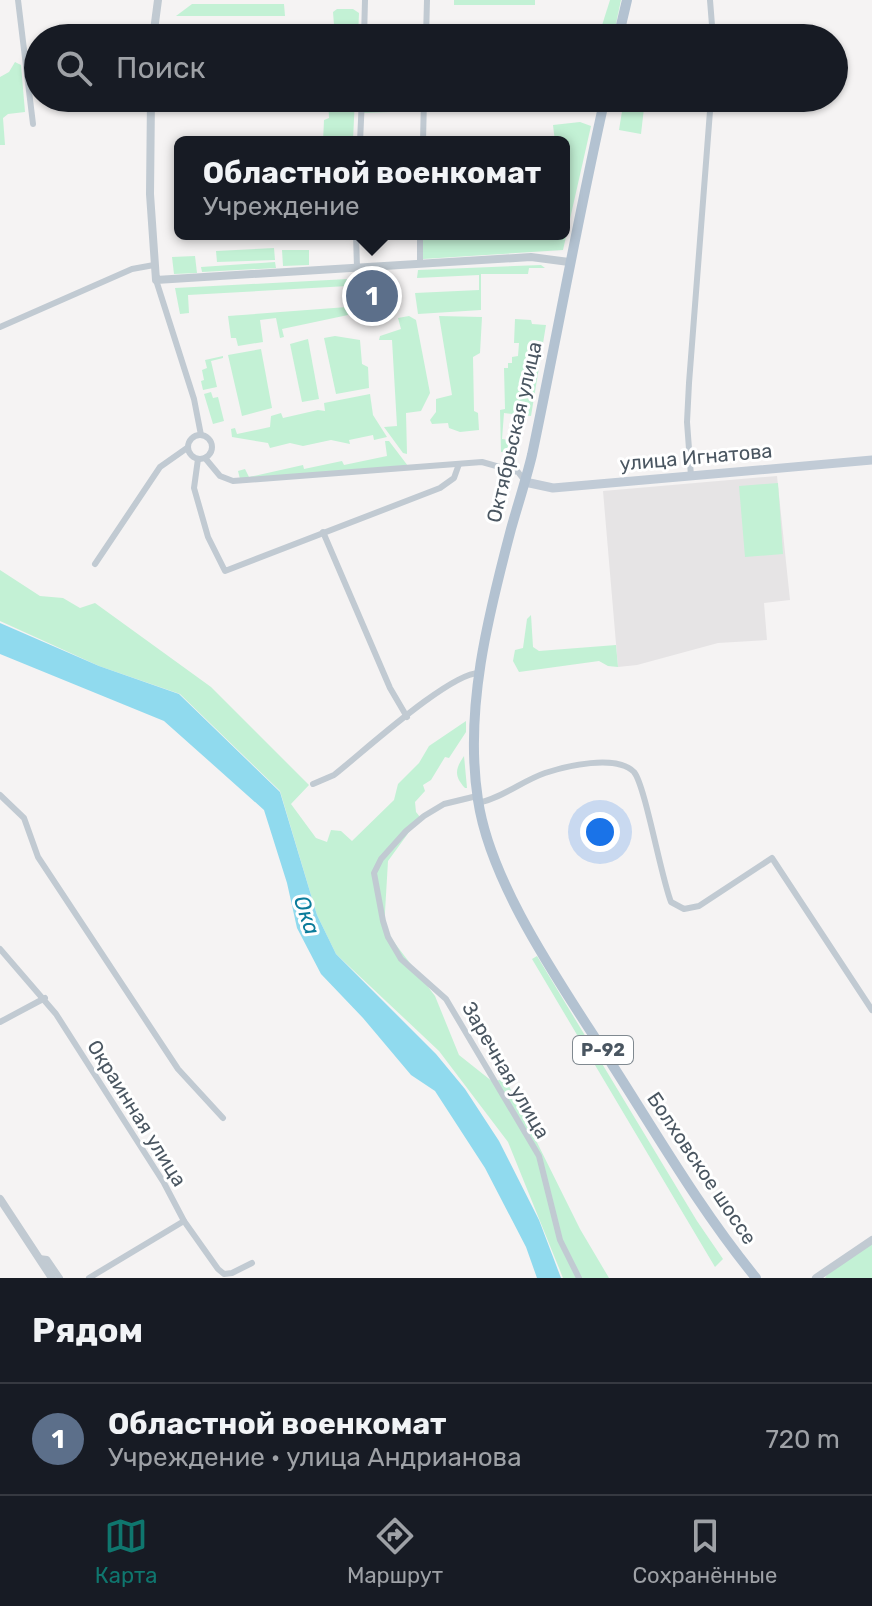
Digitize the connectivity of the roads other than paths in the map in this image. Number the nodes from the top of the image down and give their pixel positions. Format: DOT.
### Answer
graph roads {
  1 [pos="18,0"];
  2 [pos="158,0"];
  3 [pos="365,0"];
  4 [pos="427,0"];
  5 [pos="627,0"];
  6 [pos="710,0"];
  7 [pos="155,24"];
  8 [pos="364,24"];
  9 [pos="426,24"];
  10 [pos="621,24"];
  11 [pos="712,24"];
  12 [pos="24,50"];
  13 [pos="32,112"];
  14 [pos="151,112"];
  15 [pos="361,112"];
  16 [pos="424,112"];
  17 [pos="602,112"];
  18 [pos="710,112"];
  19 [pos="33,124"];
  20 [pos="360,136"];
  21 [pos="423,136"];
  22 [pos="356,240"];
  23 [pos="420,240"];
  24 [pos="569,262"];
  25 [pos="420,264"];
  26 [pos="154,265"];
  27 [pos="357,268"];
  28 [pos="156,280"];
  29 [pos="0,327"];
  30 [pos="201,435"];
  31 [pos="187,448"];
  32 [pos="202,458"];
  33 [pos="872,460"];
  34 [pos="459,464"];
  35 [pos="691,476"];
  36 [pos="525,482"];
  37 [pos="323,532"];
  38 [pos="95,564"];
  39 [pos="480,673"];
  40 [pos="407,717"];
  41 [pos="475,776"];
  42 [pos="313,784"];
  43 [pos="0,795"];
  44 [pos="478,799"];
  45 [pos="0,949"];
  46 [pos="45,998"];
  47 [pos="872,1010"];
  48 [pos="0,1022"];
  49 [pos="223,1118"];
  50 [pos="0,1199"];
  51 [pos="184,1221"];
  52 [pos="872,1240"];
  53 [pos="38,1258"];
  54 [pos="252,1263"];
  55 [pos="52,1278"];
  56 [pos="60,1278"];
  57 [pos="89,1278"];
  58 [pos="579,1278"];
  59 [pos="753,1278"];
  60 [pos="816,1278"];
  1 -- 12 [label="street"];
  2 -- 7 [label="street"];
  3 -- 8 [label="street"];
  4 -- 9 [label="street"];
  5 -- 10 [label="main road"];
  6 -- 11 [label="street"];
  13 -- 19 [label="street"];
  14 -- 26 [label="street"];
  15 -- 20 [label="street"];
  16 -- 21 [label="street"];
  17 -- 24 [label="main road, Октябрьская улица"];
  18 -- 35 [label="street"];
  22 -- 27 [label="street"];
  23 -- 25 [label="street"];
  24 -- 25 [label="street"];
  24 -- 36 [label="main road, Октябрьская улица"];
  25 -- 27 [label="street"];
  26 -- 28 [label="street"];
  26 -- 29 [label="street"];
  27 -- 28 [label="street"];
  28 -- 30 [label="street"];
  30 -- 31 [label="street"];
  30 -- 32 [label="street"];
  31 -- 32 [label="street"];
  31 -- 38 [label="street"];
  32 -- 34 [label="street"];
  32 -- 37 [label="street"];
  33 -- 35 [label="main road, улица Игнатова"];
  34 -- 36 [label="street"];
  34 -- 37 [label="street"];
  35 -- 36 [label="main road, улица Игнатова"];
  36 -- 39 [label="main road, Октябрьская улица"];
  37 -- 40 [label="street"];
  39 -- 40 [label="street"];
  39 -- 41 [label="main road, Октябрьская улица"];
  40 -- 42 [label="street"];
  41 -- 44 [label="main road, Болховское шоссе / Р-92"];
  43 -- 49 [label="street"];
  44 -- 47 [label="street"];
  44 -- 58 [label="street, Заречная улица"];
  44 -- 59 [label="main road, Болховское шоссе / Р-92"];
  45 -- 46 [label="street, Окраинная улица"];
  46 -- 48 [label="street"];
  46 -- 51 [label="street, Окраинная улица"];
  50 -- 53 [label="street"];
  51 -- 54 [label="street, Окраинная улица"];
  51 -- 57 [label="street"];
  52 -- 60 [label="street"];
  53 -- 55 [label="street"];
  53 -- 56 [label="street"];
}
